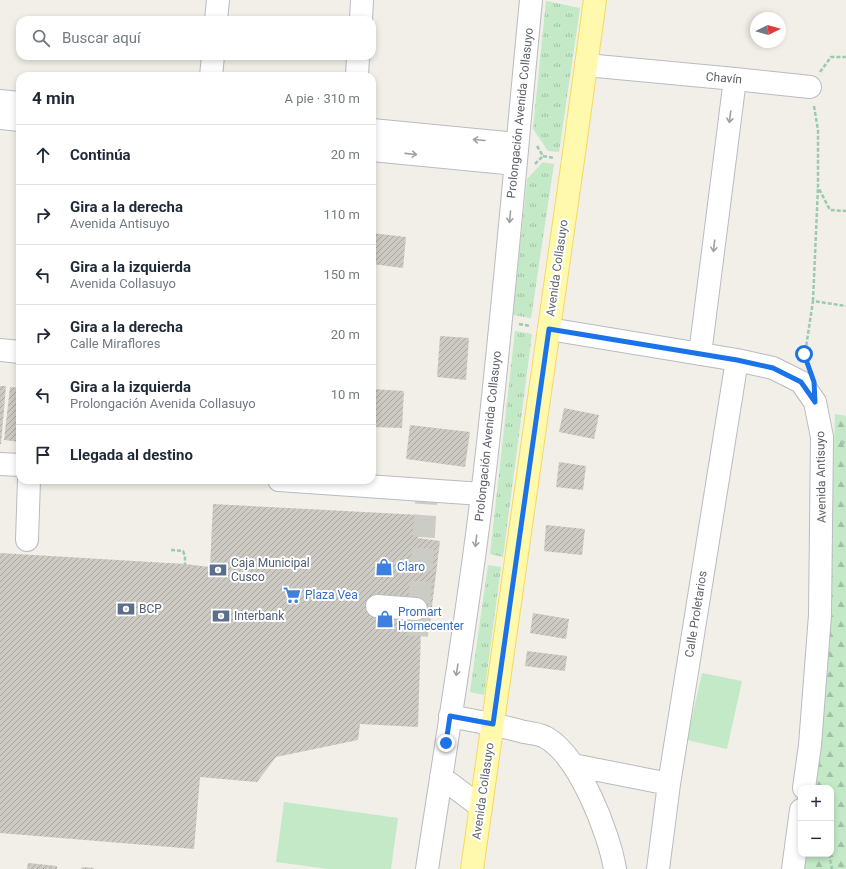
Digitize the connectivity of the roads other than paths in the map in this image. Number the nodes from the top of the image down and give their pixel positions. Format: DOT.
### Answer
graph roads {
  1 [pos="218,0"];
  2 [pos="362,0"];
  3 [pos="531,0"];
  4 [pos="594,0"];
  5 [pos="216,16"];
  6 [pos="361,16"];
  7 [pos="213,60"];
  8 [pos="358,60"];
  9 [pos="586,65"];
  10 [pos="211,72"];
  11 [pos="357,72"];
  12 [pos="735,79"];
  13 [pos="810,87"];
  14 [pos="0,101"];
  15 [pos="16,103"];
  16 [pos="0,118"];
  17 [pos="16,120"];
  18 [pos="376,131"];
  19 [pos="376,150"];
  20 [pos="516,154"];
  21 [pos="540,328"];
  22 [pos="0,350"];
  23 [pos="16,352"];
  24 [pos="700,354"];
  25 [pos="737,360"];
  26 [pos="0,464"];
  27 [pos="16,464"];
  28 [pos="29,484"];
  29 [pos="337,484"];
  30 [pos="482,494"];
  31 [pos="27,540"];
  32 [pos="377,606"];
  33 [pos="416,609"];
  34 [pos="450,716"];
  35 [pos="493,724"];
  36 [pos="573,765"];
  37 [pos="441,777"];
  38 [pos="669,784"];
  39 [pos="804,785"];
  40 [pos="481,807"];
  41 [pos="800,821"];
  42 [pos="427,869"];
  43 [pos="472,869"];
  44 [pos="615,869"];
  45 [pos="658,869"];
  46 [pos="793,869"];
  1 -- 5 [label="street"];
  2 -- 6 [label="street"];
  3 -- 20 [label="street, Prolongación Avenida Collasuyo"];
  4 -- 9 [label="main road, Avenida Collasuyo"];
  7 -- 10 [label="street"];
  8 -- 11 [label="street"];
  9 -- 12 [label="street, Chavín"];
  9 -- 21 [label="main road, Avenida Collasuyo"];
  12 -- 13 [label="street, Chavín"];
  12 -- 24 [label="street, one-way"];
  14 -- 15 [label="street"];
  16 -- 17 [label="street"];
  20 -- 18 [label="street, one-way"];
  19 -- 20 [label="street, one-way"];
  20 -- 30 [label="street, Prolongación Avenida Collasuyo, one-way"];
  21 -- 24 [label="street, Avenida Antisuyo"];
  21 -- 35 [label="main road, Avenida Collasuyo"];
  22 -- 23 [label="street"];
  24 -- 25 [label="street, Avenida Antisuyo"];
  25 -- 38 [label="street, Calle Proletarios"];
  25 -- 39 [label="street, Avenida Antisuyo"];
  26 -- 27 [label="street"];
  28 -- 31 [label="street"];
  29 -- 30 [label="street"];
  30 -- 34 [label="street, Prolongación Avenida Collasuyo, one-way"];
  32 -- 33 [label="street"];
  34 -- 35 [label="street"];
  34 -- 37 [label="street, Prolongación Avenida Collasuyo"];
  35 -- 36 [label="street"];
  35 -- 40 [label="main road, Avenida Collasuyo"];
  36 -- 38 [label="street"];
  36 -- 44 [label="street"];
  37 -- 40 [label="street"];
  37 -- 42 [label="street, Prolongación Avenida Collasuyo"];
  38 -- 45 [label="street, Calle Proletarios"];
  40 -- 43 [label="main road, Avenida Collasuyo"];
  41 -- 46 [label="street"];
}
